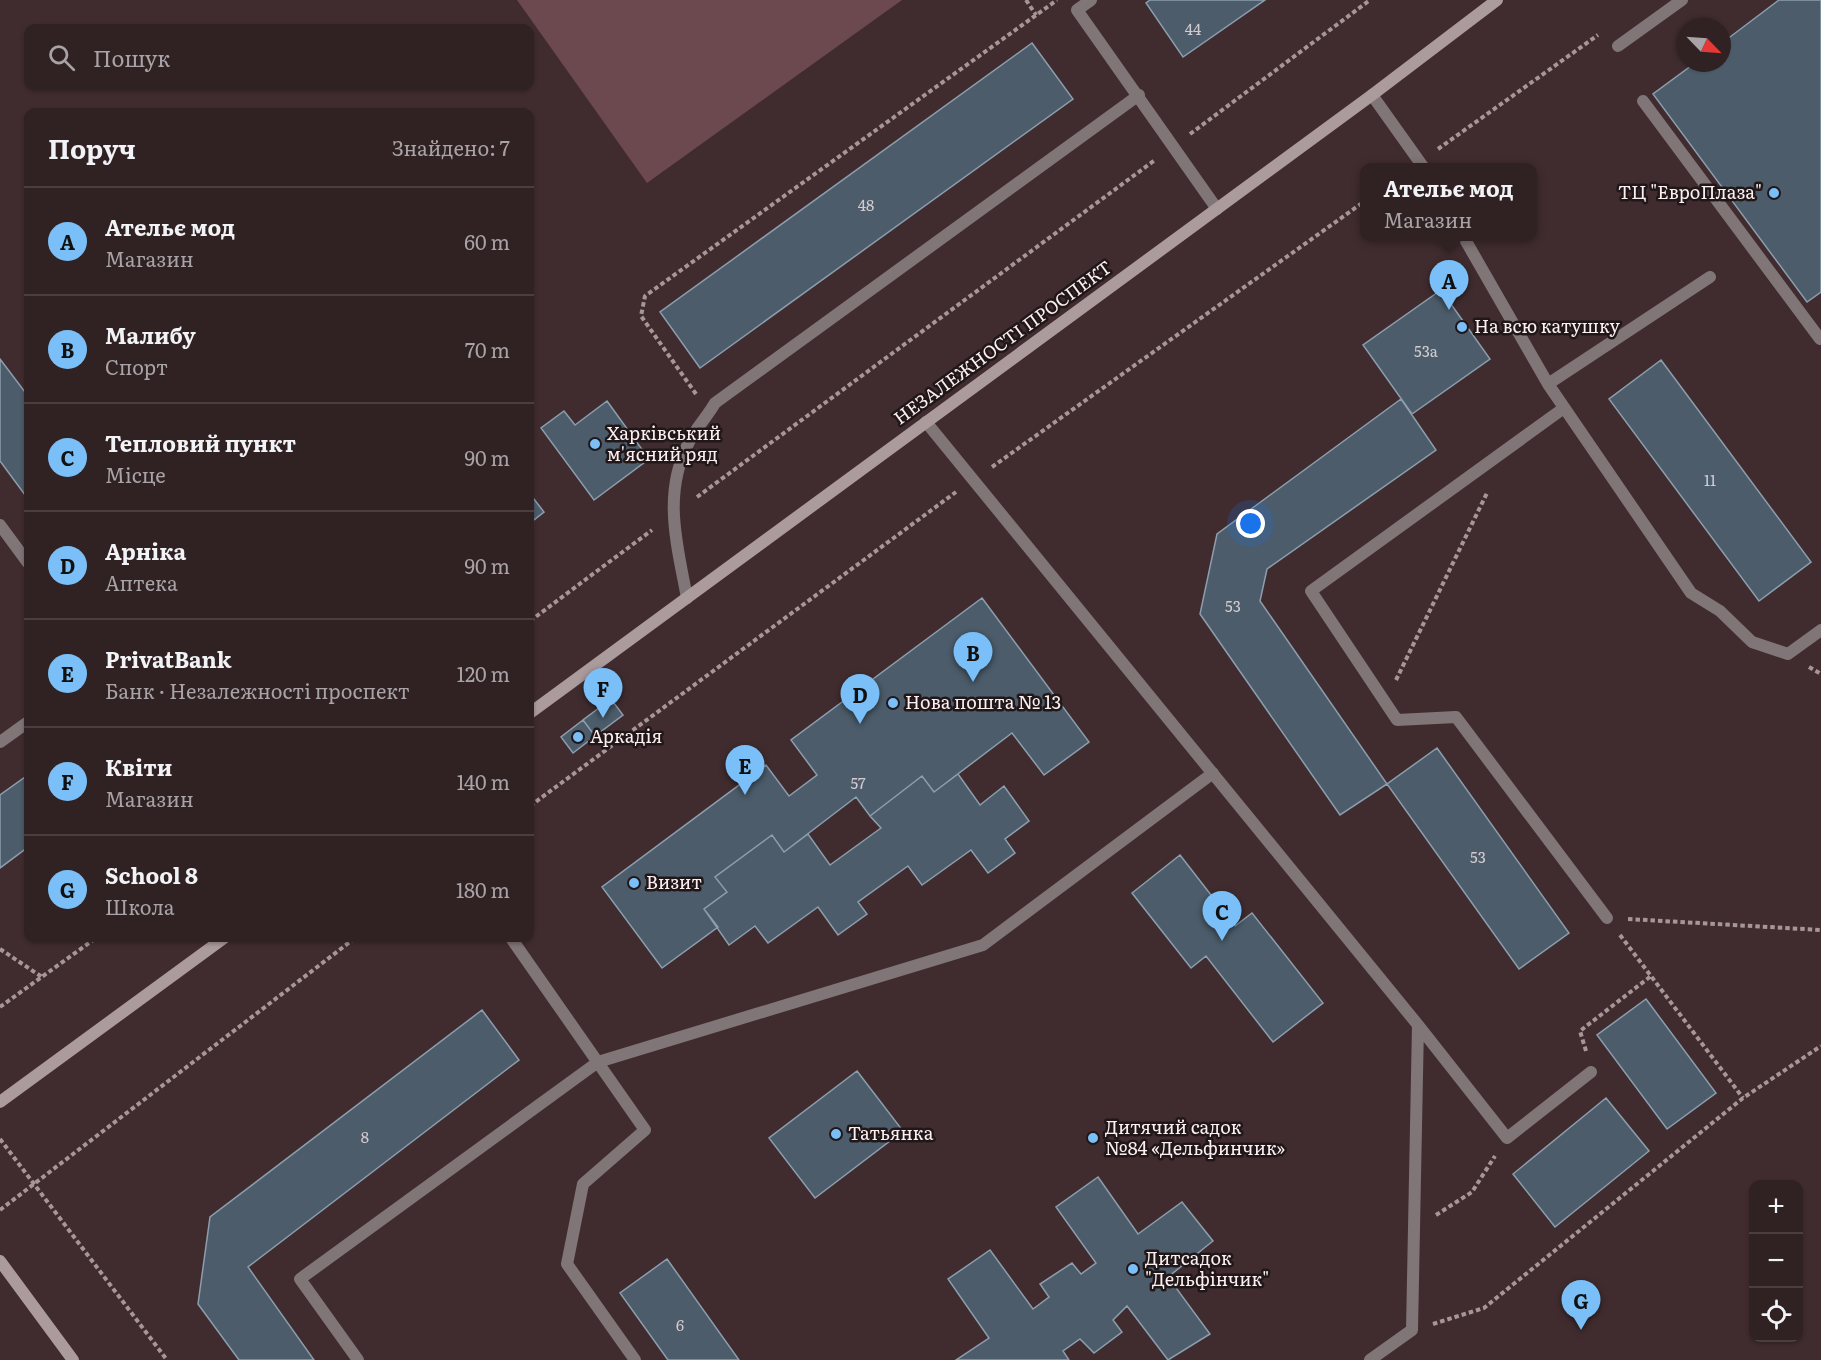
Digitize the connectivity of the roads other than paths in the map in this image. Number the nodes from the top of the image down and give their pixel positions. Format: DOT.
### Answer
graph roads {
  1 [pos="1091,0"];
  2 [pos="1497,0"];
  3 [pos="1682,0"];
  4 [pos="1618,46"];
  5 [pos="1139,95"];
  6 [pos="1372,95"];
  7 [pos="1643,101"];
  8 [pos="1421,163"];
  9 [pos="1217,209"];
  10 [pos="1465,241"];
  11 [pos="1710,277"];
  12 [pos="1821,339"];
  13 [pos="1548,384"];
  14 [pos="1564,408"];
  15 [pos="926,422"];
  16 [pos="0,525"];
  17 [pos="24,558"];
  18 [pos="687,598"];
  19 [pos="1821,630"];
  20 [pos="534,709"];
  21 [pos="24,725"];
  22 [pos="0,742"];
  23 [pos="1213,773"];
  24 [pos="1607,918"];
  25 [pos="219,942"];
  26 [pos="514,942"];
  27 [pos="1418,1025"];
  28 [pos="598,1062"];
  29 [pos="1591,1072"];
  30 [pos="0,1102"];
  31 [pos="0,1261"];
  32 [pos="73,1360"];
  33 [pos="358,1360"];
  34 [pos="635,1360"];
  35 [pos="1370,1360"];
  1 -- 5 [label="lane"];
  2 -- 6 [label="street, НЕЗАЛЕЖНОСТІ ПРОСПЕКТ"];
  3 -- 4 [label="lane"];
  5 -- 9 [label="lane"];
  5 -- 18 [label="lane"];
  6 -- 8 [label="lane"];
  6 -- 9 [label="street, НЕЗАЛЕЖНОСТІ ПРОСПЕКТ"];
  7 -- 12 [label="lane"];
  9 -- 15 [label="street, НЕЗАЛЕЖНОСТІ ПРОСПЕКТ"];
  10 -- 13 [label="lane"];
  11 -- 13 [label="lane"];
  13 -- 14 [label="lane"];
  14 -- 19 [label="lane"];
  14 -- 24 [label="lane"];
  15 -- 18 [label="street, НЕЗАЛЕЖНОСТІ ПРОСПЕКТ"];
  15 -- 23 [label="lane"];
  16 -- 17 [label="lane"];
  18 -- 20 [label="street, НЕЗАЛЕЖНОСТІ ПРОСПЕКТ"];
  21 -- 22 [label="lane"];
  23 -- 27 [label="lane"];
  23 -- 28 [label="lane"];
  25 -- 30 [label="street"];
  26 -- 28 [label="lane"];
  27 -- 29 [label="lane"];
  27 -- 35 [label="lane"];
  28 -- 33 [label="lane"];
  28 -- 34 [label="lane"];
  31 -- 32 [label="street"];
}
